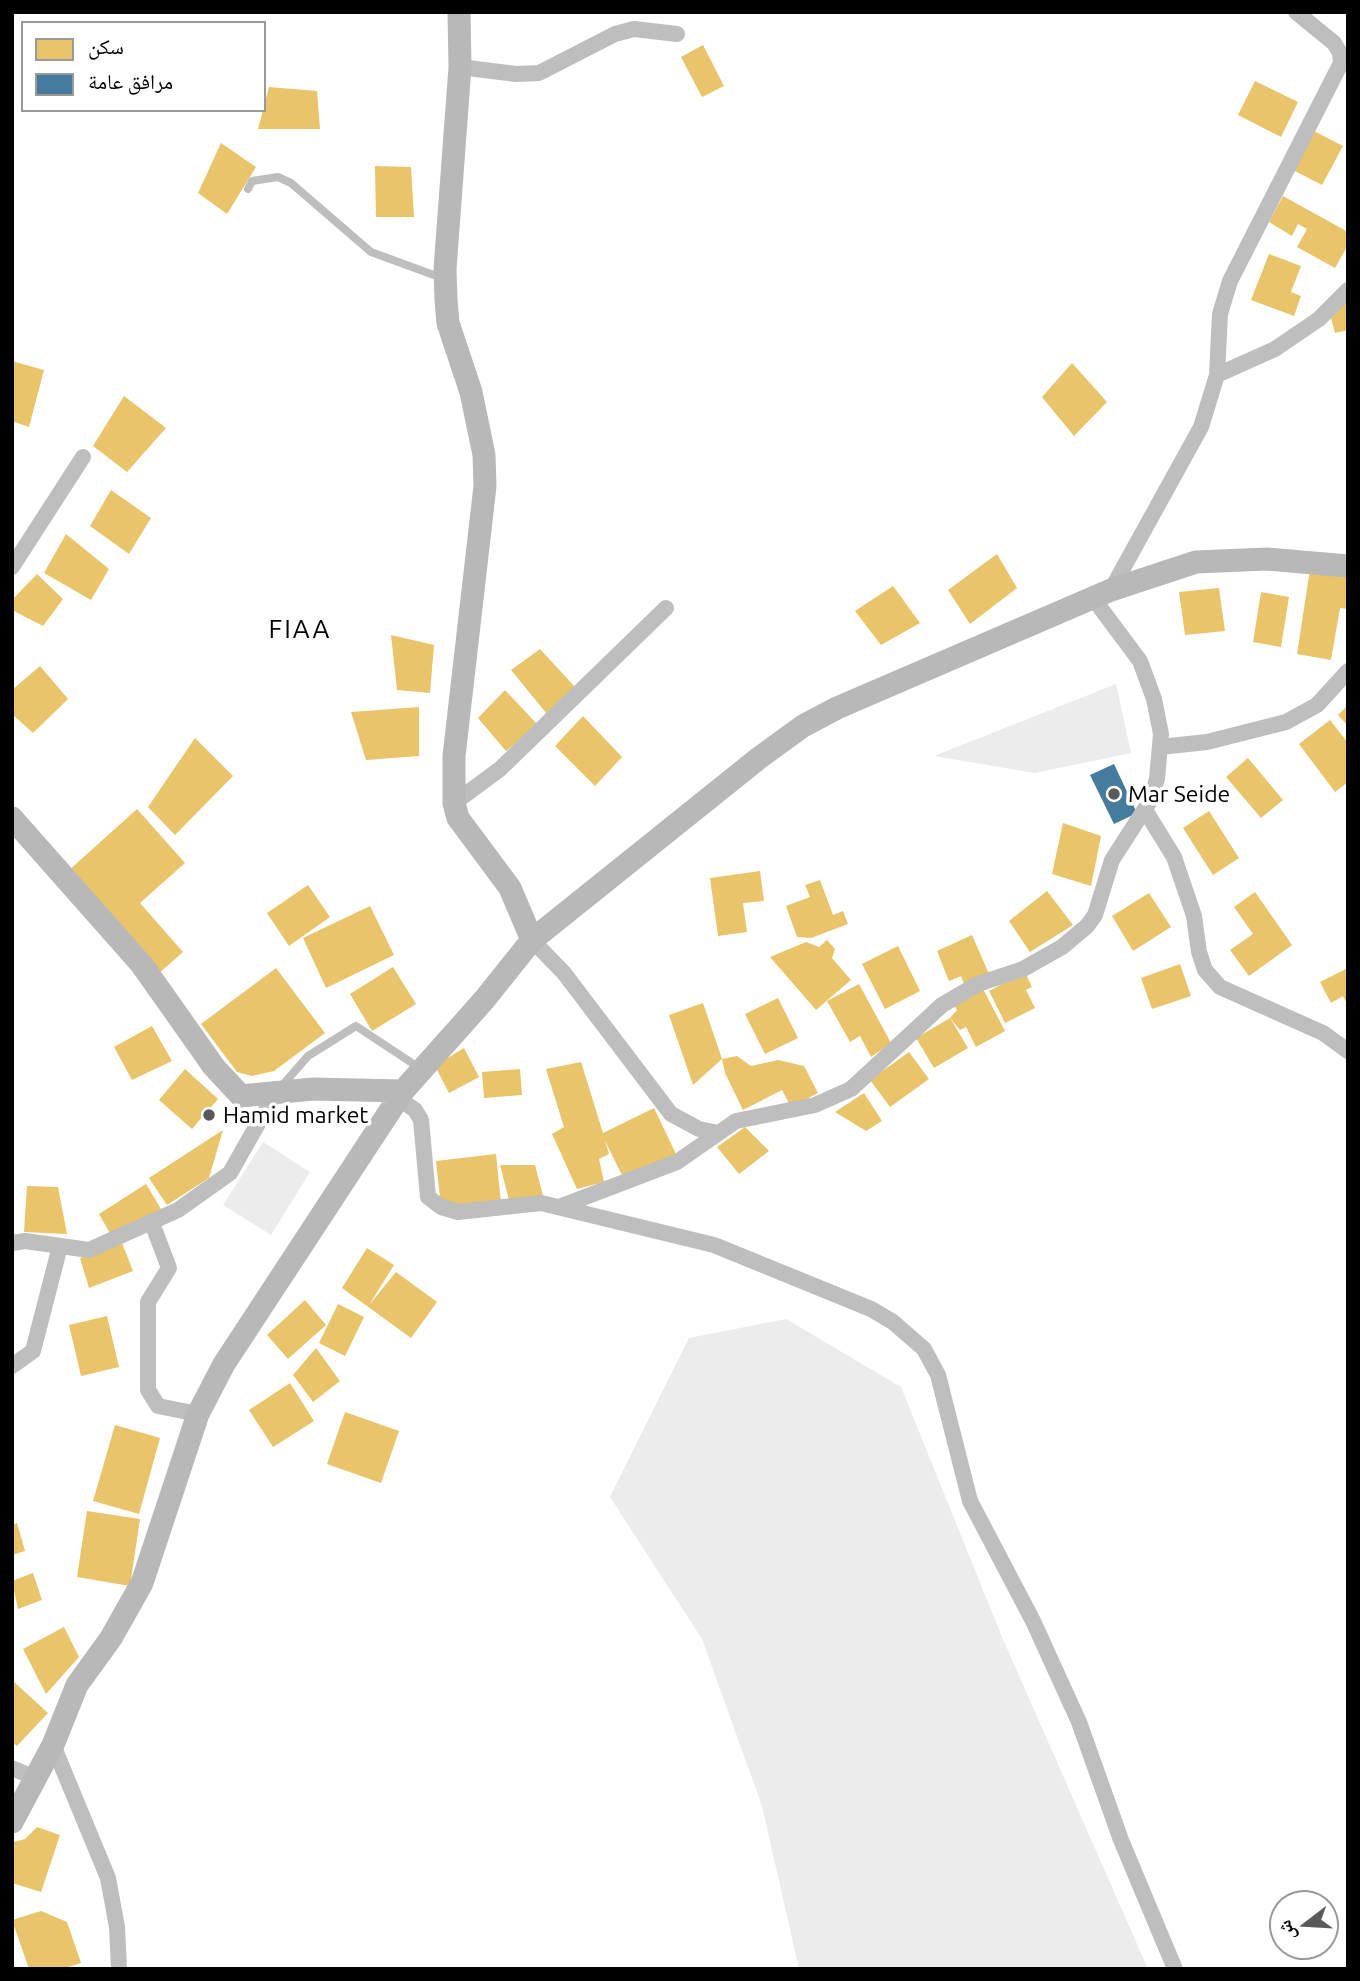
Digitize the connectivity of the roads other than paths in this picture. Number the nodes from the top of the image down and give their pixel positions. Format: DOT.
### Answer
graph roads {
  1 [pos="459,12"];
  2 [pos="1296,12"];
  3 [pos="677,34"];
  4 [pos="460,67"];
  5 [pos="248,189"];
  6 [pos="445,279"];
  7 [pos="1348,290"];
  8 [pos="1217,375"];
  9 [pos="83,457"];
  10 [pos="15,556"];
  11 [pos="1348,566"];
  12 [pos="1102,594"];
  13 [pos="666,607"];
  14 [pos="1348,671"];
  15 [pos="1160,747"];
  16 [pos="454,803"];
  17 [pos="1145,810"];
  18 [pos="12,818"];
  19 [pos="532,940"];
  20 [pos="1348,1051"];
  21 [pos="421,1069"];
  22 [pos="277,1090"];
  23 [pos="401,1095"];
  24 [pos="718,1133"];
  25 [pos="558,1207"];
  26 [pos="152,1223"];
  27 [pos="12,1243"];
  28 [pos="60,1246"];
  29 [pos="12,1366"];
  30 [pos="198,1414"];
  31 [pos="53,1745"];
  32 [pos="12,1768"];
  33 [pos="35,1778"];
  34 [pos="12,1822"];
  35 [pos="119,1969"];
  36 [pos="1175,1969"];
  1 -- 4 [label="main road"];
  2 -- 8 [label="street"];
  3 -- 4 [label="street"];
  4 -- 6 [label="main road"];
  5 -- 6 [label="lane"];
  6 -- 16 [label="main road"];
  7 -- 8 [label="street"];
  8 -- 12 [label="street"];
  9 -- 10 [label="street"];
  11 -- 12 [label="main road"];
  12 -- 15 [label="street"];
  12 -- 19 [label="main road"];
  13 -- 16 [label="street"];
  14 -- 15 [label="street"];
  15 -- 17 [label="street"];
  16 -- 19 [label="main road"];
  17 -- 20 [label="street"];
  17 -- 24 [label="street"];
  18 -- 22 [label="main road"];
  19 -- 21 [label="main road"];
  19 -- 24 [label="street"];
  21 -- 22 [label="lane"];
  21 -- 23 [label="main road"];
  22 -- 23 [label="main road"];
  22 -- 26 [label="street"];
  23 -- 25 [label="street"];
  23 -- 30 [label="main road"];
  24 -- 25 [label="street"];
  25 -- 36 [label="street"];
  26 -- 28 [label="street"];
  26 -- 30 [label="street"];
  27 -- 28 [label="street"];
  28 -- 29 [label="street"];
  30 -- 31 [label="main road"];
  31 -- 33 [label="main road"];
  31 -- 35 [label="street"];
  32 -- 33 [label="street"];
  33 -- 34 [label="main road"];
}
